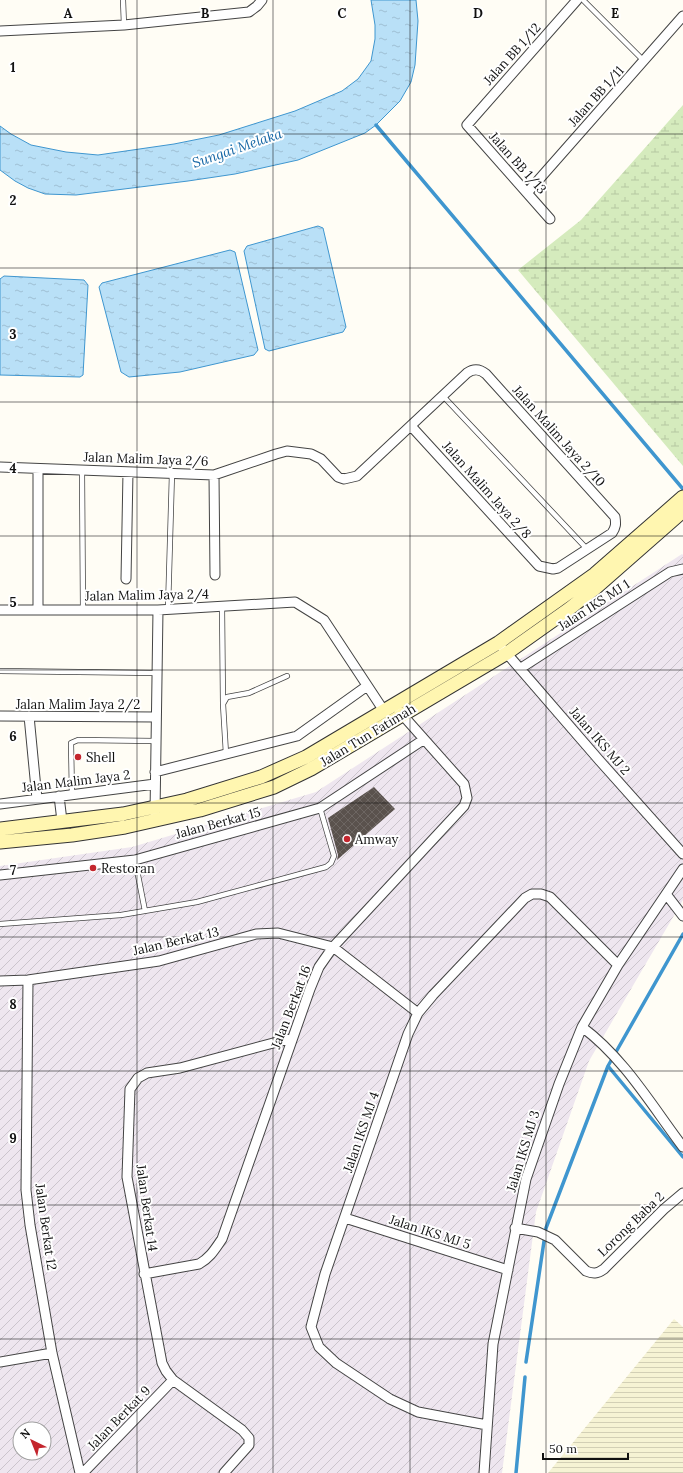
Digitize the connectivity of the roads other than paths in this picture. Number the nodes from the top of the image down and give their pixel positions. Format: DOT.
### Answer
graph roads {
  1 [pos="123,0"];
  2 [pos="262,0"];
  3 [pos="577,0"];
  4 [pos="583,0"];
  5 [pos="683,16"];
  6 [pos="124,25"];
  7 [pos="0,31"];
  8 [pos="644,61"];
  9 [pos="467,125"];
  10 [pos="527,193"];
  11 [pos="550,219"];
  12 [pos="477,369"];
  13 [pos="443,396"];
  14 [pos="411,426"];
  15 [pos="0,467"];
  16 [pos="38,469"];
  17 [pos="82,470"];
  18 [pos="128,472"];
  19 [pos="172,473"];
  20 [pos="214,475"];
  21 [pos="683,497"];
  22 [pos="675,514"];
  23 [pos="588,549"];
  24 [pos="683,569"];
  25 [pos="215,574"];
  26 [pos="126,579"];
  27 [pos="295,602"];
  28 [pos="222,606"];
  29 [pos="168,609"];
  30 [pos="0,610"];
  31 [pos="38,610"];
  32 [pos="83,610"];
  33 [pos="158,610"];
  34 [pos="498,643"];
  35 [pos="507,653"];
  36 [pos="521,668"];
  37 [pos="0,671"];
  38 [pos="157,673"];
  39 [pos="287,676"];
  40 [pos="367,686"];
  41 [pos="223,704"];
  42 [pos="393,710"];
  43 [pos="0,716"];
  44 [pos="29,716"];
  45 [pos="156,717"];
  46 [pos="424,740"];
  47 [pos="156,741"];
  48 [pos="226,754"];
  49 [pos="155,772"];
  50 [pos="154,784"];
  51 [pos="72,795"];
  52 [pos="59,796"];
  53 [pos="37,799"];
  54 [pos="0,804"];
  55 [pos="154,807"];
  56 [pos="320,808"];
  57 [pos="155,820"];
  58 [pos="62,821"];
  59 [pos="0,829"];
  60 [pos="0,842"];
  61 [pos="683,854"];
  62 [pos="135,860"];
  63 [pos="683,869"];
  64 [pos="0,875"];
  65 [pos="666,894"];
  66 [pos="145,911"];
  67 [pos="683,916"];
  68 [pos="0,924"];
  69 [pos="333,947"];
  70 [pos="618,965"];
  71 [pos="28,980"];
  72 [pos="0,981"];
  73 [pos="418,1013"];
  74 [pos="582,1027"];
  75 [pos="292,1038"];
  76 [pos="683,1147"];
  77 [pos="683,1193"];
  78 [pos="344,1218"];
  79 [pos="515,1228"];
  80 [pos="508,1270"];
  81 [pos="144,1274"];
  82 [pos="52,1353"];
  83 [pos="0,1362"];
  84 [pos="173,1380"];
  85 [pos="487,1425"];
  86 [pos="80,1473"];
  87 [pos="83,1473"];
  88 [pos="224,1473"];
  89 [pos="484,1473"];
  1 -- 6 [label="lane"];
  2 -- 6 [label="street"];
  3 -- 9 [label="street, Jalan BB 1/12"];
  4 -- 8 [label="lane"];
  5 -- 8 [label="street, Jalan BB 1/11"];
  6 -- 7 [label="street"];
  8 -- 10 [label="street, Jalan BB 1/11"];
  9 -- 10 [label="street, Jalan BB 1/13"];
  10 -- 11 [label="street, Jalan BB 1/13"];
  12 -- 13 [label="street, Jalan Malim Jaya 2/6"];
  12 -- 23 [label="street, Jalan Malim Jaya 2/10"];
  13 -- 14 [label="street, Jalan Malim Jaya 2/6"];
  13 -- 23 [label="lane"];
  14 -- 20 [label="street, Jalan Malim Jaya 2/6"];
  14 -- 23 [label="street, Jalan Malim Jaya 2/8"];
  15 -- 16 [label="street, Jalan Malim Jaya 2/6"];
  16 -- 17 [label="street, Jalan Malim Jaya 2/6"];
  16 -- 31 [label="street"];
  17 -- 18 [label="street, Jalan Malim Jaya 2/6"];
  17 -- 32 [label="lane"];
  18 -- 19 [label="street, Jalan Malim Jaya 2/6"];
  18 -- 26 [label="street"];
  19 -- 20 [label="street, Jalan Malim Jaya 2/6"];
  19 -- 29 [label="lane"];
  20 -- 25 [label="street"];
  21 -- 22 [label="main road, Jalan Tun Fatimah"];
  22 -- 34 [label="main road, Jalan Tun Fatimah"];
  22 -- 35 [label="main road, Jalan Tun Fatimah"];
  24 -- 36 [label="street, Jalan IKS MJ 1"];
  27 -- 28 [label="street, Jalan Malim Jaya 2/4"];
  27 -- 40 [label="street, Jalan Berkat 16"];
  28 -- 29 [label="street, Jalan Malim Jaya 2/4"];
  28 -- 41 [label="lane"];
  29 -- 33 [label="street, Jalan Malim Jaya 2/4"];
  30 -- 31 [label="street, Jalan Malim Jaya 2/4"];
  31 -- 32 [label="street, Jalan Malim Jaya 2/4"];
  32 -- 33 [label="street, Jalan Malim Jaya 2/4"];
  33 -- 38 [label="street"];
  34 -- 35 [label="street, Jalan IKS MJ 2"];
  34 -- 42 [label="main road, Jalan Tun Fatimah"];
  35 -- 36 [label="street, Jalan IKS MJ 2"];
  35 -- 42 [label="main road, Jalan Tun Fatimah"];
  36 -- 61 [label="street, Jalan IKS MJ 2"];
  37 -- 38 [label="lane"];
  38 -- 45 [label="street"];
  39 -- 41 [label="lane"];
  40 -- 42 [label="street, Jalan Berkat 16"];
  40 -- 48 [label="street"];
  41 -- 48 [label="lane"];
  42 -- 46 [label="street, Jalan Berkat 16"];
  42 -- 55 [label="main road, Jalan Tun Fatimah"];
  42 -- 57 [label="main road, Jalan Tun Fatimah"];
  43 -- 44 [label="street, Jalan Malim Jaya 2/2"];
  44 -- 45 [label="street, Jalan Malim Jaya 2/2"];
  44 -- 53 [label="street"];
  45 -- 47 [label="street"];
  46 -- 56 [label="street, Jalan Berkat 15"];
  46 -- 69 [label="street, Jalan Berkat 16"];
  47 -- 49 [label="street"];
  47 -- 51 [label="lane"];
  48 -- 49 [label="street"];
  49 -- 50 [label="street"];
  50 -- 51 [label="street, Jalan Malim Jaya 2"];
  50 -- 55 [label="street"];
  51 -- 52 [label="street, Jalan Malim Jaya 2"];
  52 -- 53 [label="street, Jalan Malim Jaya 2"];
  52 -- 58 [label="street"];
  53 -- 54 [label="street, Jalan Malim Jaya 2"];
  55 -- 57 [label="street"];
  55 -- 58 [label="main road, Jalan Tun Fatimah"];
  56 -- 62 [label="street, Jalan Berkat 15"];
  56 -- 66 [label="lane"];
  57 -- 60 [label="main road, Jalan Tun Fatimah"];
  58 -- 59 [label="main road, Jalan Tun Fatimah"];
  62 -- 64 [label="street, Jalan Berkat 15"];
  62 -- 66 [label="lane"];
  63 -- 65 [label="street, Jalan IKS MJ 3"];
  65 -- 67 [label="street"];
  65 -- 70 [label="street, Jalan IKS MJ 3"];
  66 -- 68 [label="lane"];
  69 -- 71 [label="street, Jalan Berkat 13"];
  69 -- 73 [label="street"];
  69 -- 75 [label="street, Jalan Berkat 16"];
  70 -- 73 [label="street, Jalan IKS MJ 4"];
  70 -- 74 [label="street, Jalan IKS MJ 3"];
  71 -- 72 [label="street, Jalan Berkat 13"];
  71 -- 82 [label="street, Jalan Berkat 12"];
  73 -- 78 [label="street, Jalan IKS MJ 4"];
  74 -- 76 [label="street"];
  74 -- 79 [label="street, Jalan IKS MJ 3"];
  75 -- 81 [label="street, Jalan Berkat 16"];
  75 -- 81 [label="street, Jalan Berkat 14"];
  77 -- 79 [label="street, Lorong Baba 2"];
  78 -- 80 [label="street, Jalan IKS MJ 5"];
  78 -- 85 [label="street, Jalan IKS MJ 4"];
  79 -- 80 [label="street, Jalan IKS MJ 3"];
  80 -- 85 [label="street, Jalan IKS MJ 3"];
  81 -- 84 [label="street, Jalan Berkat 14"];
  82 -- 83 [label="street"];
  82 -- 86 [label="street, Jalan Berkat 12"];
  84 -- 87 [label="street, Jalan Berkat 9"];
  84 -- 88 [label="street, Jalan Berkat 14"];
  85 -- 89 [label="street, Jalan IKS MJ 3"];
}
